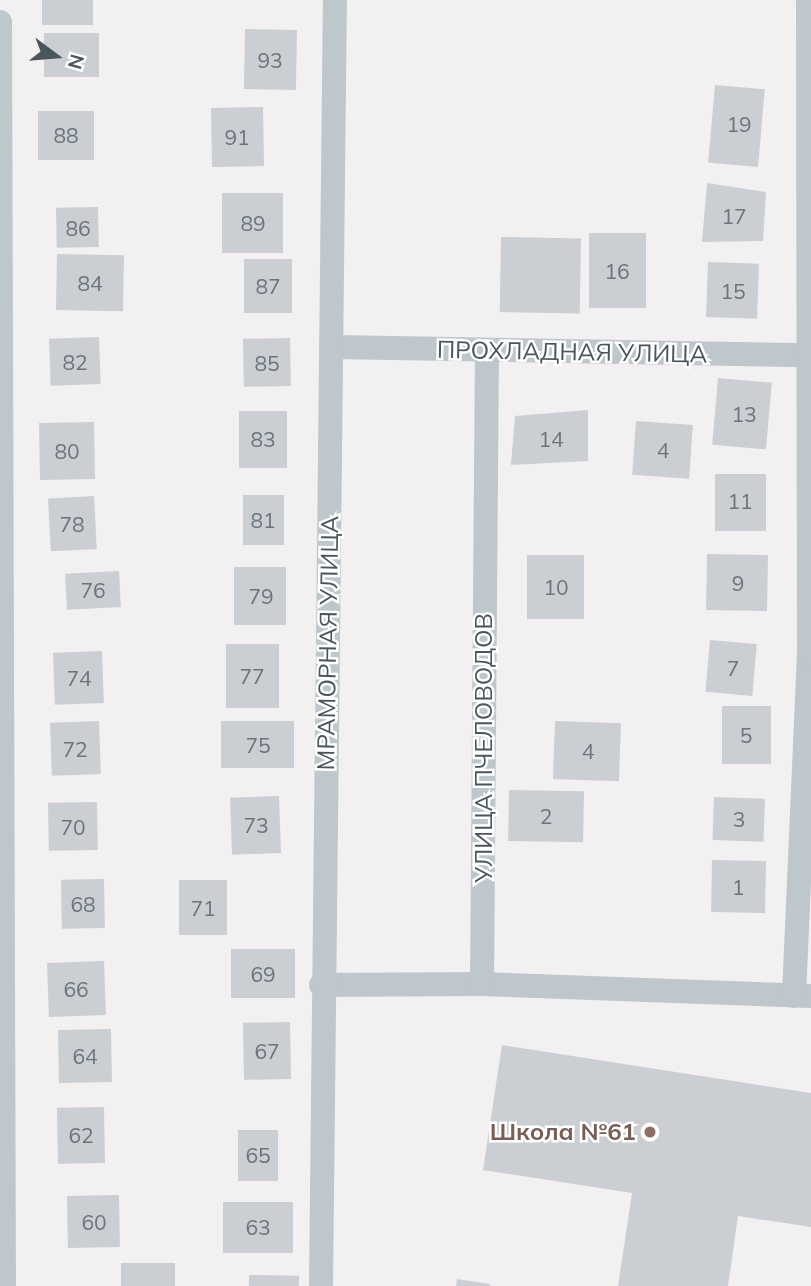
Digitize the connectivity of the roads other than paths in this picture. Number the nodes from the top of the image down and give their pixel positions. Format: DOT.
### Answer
graph roads {
  1 [pos="335,0"];
  2 [pos="808,0"];
  3 [pos="0,22"];
  4 [pos="333,347"];
  5 [pos="487,352"];
  6 [pos="810,355"];
  7 [pos="482,984"];
  8 [pos="321,985"];
  9 [pos="803,996"];
  10 [pos="4,1286"];
  11 [pos="321,1286"];
  1 -- 4 [label="street, МРАМОРНАЯ УЛИЦА"];
  2 -- 6 [label="street"];
  3 -- 10 [label="street"];
  4 -- 5 [label="street, ПРОХЛАДНАЯ УЛИЦА"];
  4 -- 8 [label="street, МРАМОРНАЯ УЛИЦА"];
  5 -- 6 [label="street, ПРОХЛАДНАЯ УЛИЦА"];
  5 -- 7 [label="street, УЛИЦА ПЧЕЛОВОДОВ"];
  6 -- 9 [label="street"];
  7 -- 8 [label="street"];
  7 -- 9 [label="street"];
  8 -- 11 [label="street, МРАМОРНАЯ УЛИЦА"];
}
